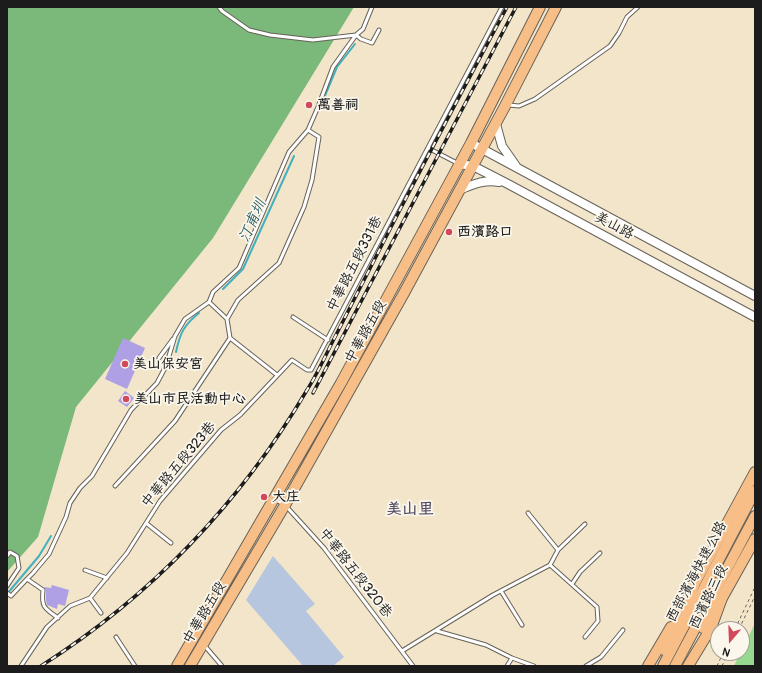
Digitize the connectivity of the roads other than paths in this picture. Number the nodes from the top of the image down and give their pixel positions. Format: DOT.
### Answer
graph roads {
  1 [pos="219,7"];
  2 [pos="372,7"];
  3 [pos="502,7"];
  4 [pos="540,7"];
  5 [pos="556,7"];
  6 [pos="638,7"];
  7 [pos="379,30"];
  8 [pos="356,35"];
  9 [pos="493,99"];
  10 [pos="506,105"];
  11 [pos="496,124"];
  12 [pos="308,130"];
  13 [pos="471,142"];
  14 [pos="428,148"];
  15 [pos="482,149"];
  16 [pos="459,164"];
  17 [pos="473,166"];
  18 [pos="518,168"];
  19 [pos="508,184"];
  20 [pos="459,190"];
  21 [pos="755,296"];
  22 [pos="209,302"];
  23 [pos="293,317"];
  24 [pos="755,317"];
  25 [pos="227,319"];
  26 [pos="175,336"];
  27 [pos="230,338"];
  28 [pos="328,340"];
  29 [pos="160,358"];
  30 [pos="292,360"];
  31 [pos="277,375"];
  32 [pos="755,472"];
  33 [pos="115,486"];
  34 [pos="755,491"];
  35 [pos="274,499"];
  36 [pos="285,505"];
  37 [pos="528,513"];
  38 [pos="755,516"];
  39 [pos="146,523"];
  40 [pos="585,524"];
  41 [pos="755,539"];
  42 [pos="171,543"];
  43 [pos="558,550"];
  44 [pos="600,553"];
  45 [pos="7,556"];
  46 [pos="550,565"];
  47 [pos="86,570"];
  48 [pos="27,578"];
  49 [pos="107,578"];
  50 [pos="572,584"];
  51 [pos="694,585"];
  52 [pos="7,586"];
  53 [pos="501,590"];
  54 [pos="7,593"];
  55 [pos="90,598"];
  56 [pos="722,598"];
  57 [pos="101,613"];
  58 [pos="58,618"];
  59 [pos="522,625"];
  60 [pos="623,630"];
  61 [pos="437,631"];
  62 [pos="586,636"];
  63 [pos="116,637"];
  64 [pos="203,644"];
  65 [pos="402,651"];
  66 [pos="512,658"];
  67 [pos="21,666"];
  68 [pos="135,666"];
  69 [pos="176,666"];
  70 [pos="190,666"];
  71 [pos="222,666"];
  72 [pos="413,666"];
  73 [pos="507,666"];
  74 [pos="534,666"];
  75 [pos="586,666"];
  76 [pos="648,666"];
  77 [pos="657,666"];
  78 [pos="663,666"];
  79 [pos="676,666"];
  80 [pos="688,666"];
  1 -- 8 [label="lane"];
  2 -- 8 [label="lane"];
  3 -- 14 [label="lane, 中華路五段331巷"];
  4 -- 9 [label="main road, 中華路五段"];
  5 -- 10 [label="main road, 中華路五段"];
  6 -- 10 [label="lane"];
  7 -- 8 [label="lane"];
  8 -- 12 [label="lane"];
  9 -- 10 [label="lane"];
  9 -- 13 [label="main road, 中華路五段"];
  10 -- 11 [label="main road, 中華路五段"];
  11 -- 15 [label="main road, 中華路五段"];
  11 -- 18 [label="street"];
  12 -- 22 [label="lane"];
  12 -- 25 [label="lane"];
  13 -- 15 [label="street, 美山路"];
  13 -- 16 [label="main road, 中華路五段"];
  14 -- 16 [label="lane"];
  14 -- 28 [label="lane, 中華路五段331巷"];
  15 -- 17 [label="main road, 中華路五段"];
  15 -- 18 [label="street, 美山路"];
  16 -- 17 [label="street, 美山路"];
  16 -- 35 [label="main road, 中華路五段"];
  17 -- 19 [label="street, 美山路"];
  17 -- 20 [label="main road, 中華路五段"];
  18 -- 21 [label="street, 美山路"];
  19 -- 20 [label="street"];
  19 -- 24 [label="street, 美山路"];
  20 -- 36 [label="main road, 中華路五段"];
  22 -- 25 [label="lane"];
  22 -- 26 [label="lane"];
  23 -- 28 [label="lane"];
  25 -- 27 [label="lane"];
  26 -- 29 [label="lane"];
  26 -- 48 [label="lane"];
  27 -- 31 [label="lane"];
  27 -- 33 [label="lane"];
  28 -- 30 [label="lane, 中華路五段331巷"];
  30 -- 31 [label="lane, 中華路五段323巷"];
  31 -- 39 [label="lane, 中華路五段323巷"];
  32 -- 51 [label="main road, 西濱路三段"];
  34 -- 78 [label="main road, 西部濱海快速公路"];
  35 -- 36 [label="lane, 中華路五段320巷"];
  35 -- 69 [label="main road, 中華路五段"];
  36 -- 64 [label="main road, 中華路五段"];
  36 -- 65 [label="lane, 中華路五段320巷"];
  37 -- 43 [label="lane"];
  38 -- 79 [label="main road, 西部濱海快速公路"];
  39 -- 42 [label="lane"];
  39 -- 49 [label="lane, 中華路五段323巷"];
  40 -- 43 [label="lane"];
  41 -- 56 [label="main road, 西濱路三段"];
  43 -- 46 [label="lane"];
  44 -- 50 [label="lane"];
  45 -- 52 [label="lane"];
  46 -- 50 [label="lane"];
  46 -- 53 [label="lane"];
  47 -- 49 [label="lane"];
  48 -- 54 [label="lane"];
  48 -- 58 [label="lane"];
  49 -- 55 [label="lane, 中華路五段323巷"];
  50 -- 62 [label="lane"];
  51 -- 76 [label="main road, 西濱路三段"];
  51 -- 77 [label="main road"];
  53 -- 59 [label="lane"];
  53 -- 61 [label="lane"];
  55 -- 57 [label="lane"];
  55 -- 58 [label="lane"];
  56 -- 79 [label="main road"];
  56 -- 80 [label="main road, 西濱路三段"];
  58 -- 67 [label="lane"];
  60 -- 75 [label="lane"];
  61 -- 65 [label="lane"];
  61 -- 66 [label="lane"];
  63 -- 68 [label="lane"];
  64 -- 70 [label="main road, 中華路五段"];
  64 -- 71 [label="lane"];
  65 -- 72 [label="lane, 中華路五段320巷"];
  66 -- 73 [label="lane"];
  66 -- 74 [label="lane"];
}
